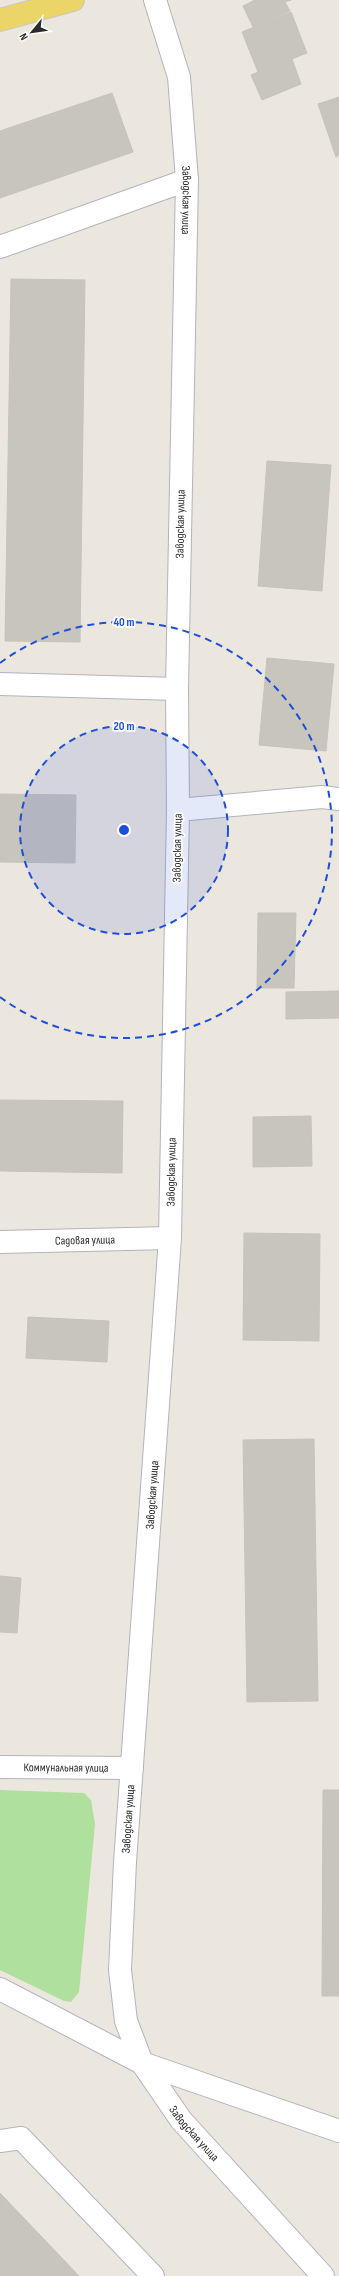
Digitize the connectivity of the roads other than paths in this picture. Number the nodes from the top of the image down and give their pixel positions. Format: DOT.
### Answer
graph roads {
  1 [pos="73,0"];
  2 [pos="155,0"];
  3 [pos="0,20"];
  4 [pos="187,180"];
  5 [pos="0,247"];
  6 [pos="0,684"];
  7 [pos="177,689"];
  8 [pos="339,799"];
  9 [pos="178,810"];
  10 [pos="170,1238"];
  11 [pos="0,1242"];
  12 [pos="0,1767"];
  13 [pos="132,1768"];
  14 [pos="0,1989"];
  15 [pos="142,2063"];
  16 [pos="339,2131"];
  17 [pos="0,2141"];
  18 [pos="153,2276"];
  19 [pos="323,2276"];
  1 -- 3 [label="main road"];
  2 -- 4 [label="street, Заводская улица"];
  4 -- 5 [label="street"];
  4 -- 7 [label="street, Заводская улица"];
  6 -- 7 [label="street"];
  7 -- 9 [label="street, Заводская улица"];
  8 -- 9 [label="street"];
  9 -- 10 [label="street, Заводская улица"];
  10 -- 11 [label="street, Садовая улица"];
  10 -- 13 [label="street, Заводская улица"];
  12 -- 13 [label="street, Коммунальная улица"];
  13 -- 15 [label="street, Заводская улица"];
  14 -- 15 [label="street"];
  15 -- 16 [label="street"];
  15 -- 19 [label="street, Заводская улица"];
  17 -- 18 [label="street"];
}
